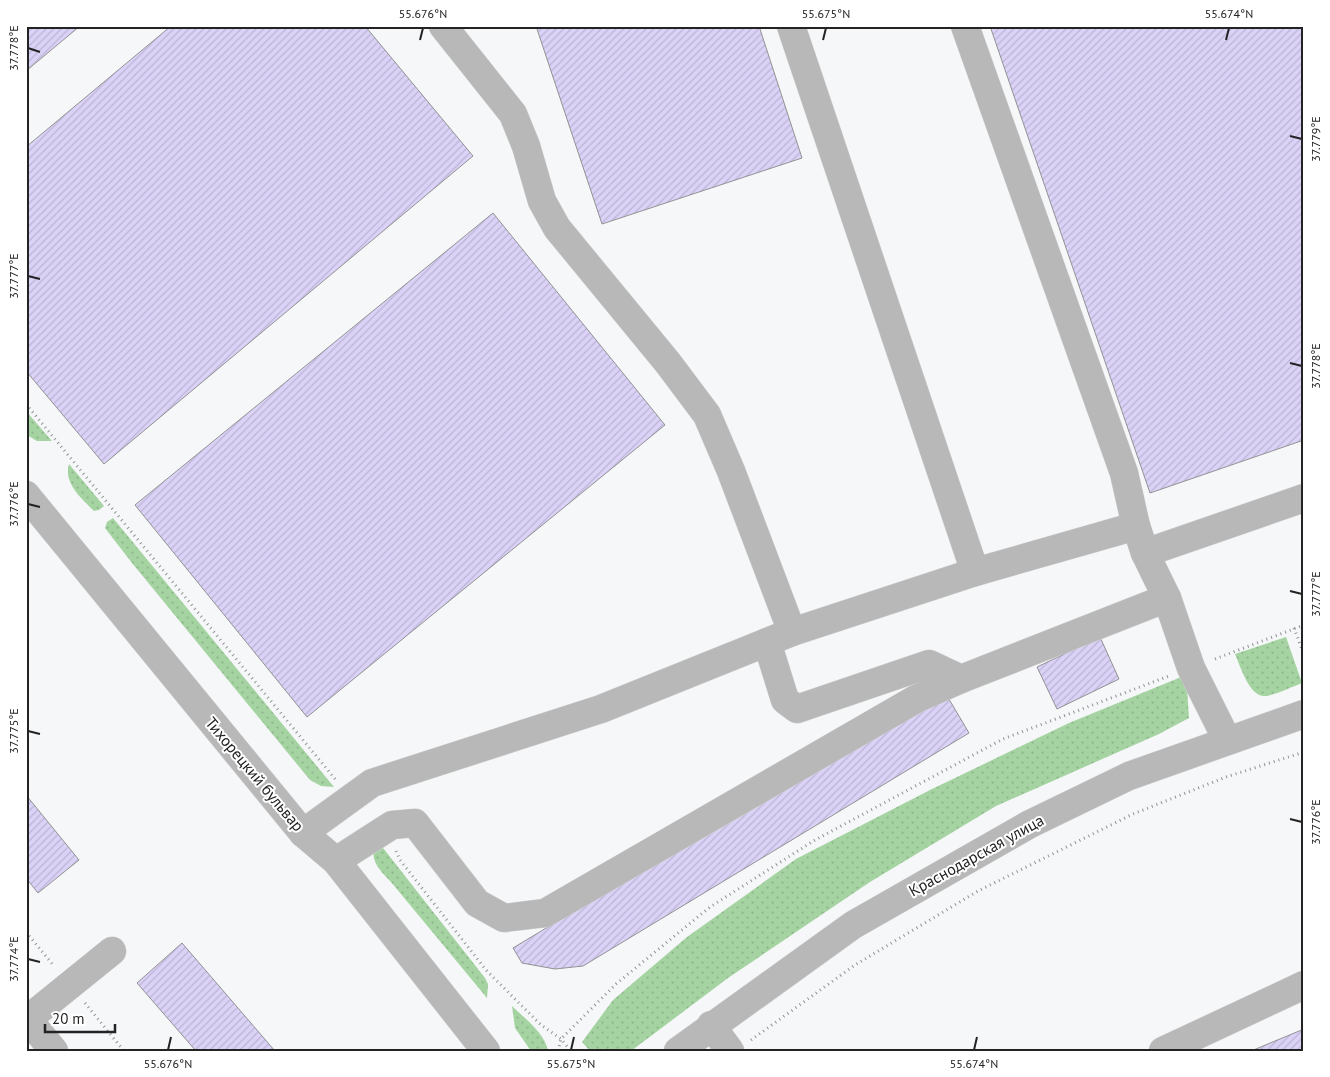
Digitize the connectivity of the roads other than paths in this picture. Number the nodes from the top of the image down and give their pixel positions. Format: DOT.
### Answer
graph roads {
  1 [pos="443,26"];
  2 [pos="791,26"];
  3 [pos="965,26"];
  4 [pos="26,494"];
  5 [pos="1304,498"];
  6 [pos="1136,526"];
  7 [pos="1145,553"];
  8 [pos="975,572"];
  9 [pos="1167,598"];
  10 [pos="792,632"];
  11 [pos="766,642"];
  12 [pos="961,679"];
  13 [pos="1304,714"];
  14 [pos="1227,740"];
  15 [pos="304,833"];
  16 [pos="336,862"];
  17 [pos="112,951"];
  18 [pos="1304,985"];
  19 [pos="27,1018"];
  20 [pos="711,1025"];
  21 [pos="737,1048"];
  22 [pos="54,1051"];
  23 [pos="486,1051"];
  24 [pos="678,1051"];
  25 [pos="1163,1051"];
  1 -- 10 [label="street"];
  2 -- 8 [label="street"];
  3 -- 6 [label="street"];
  4 -- 15 [label="street, Тихорецкий бульвар"];
  5 -- 7 [label="street"];
  6 -- 7 [label="street"];
  6 -- 8 [label="street"];
  7 -- 9 [label="street"];
  8 -- 10 [label="street"];
  9 -- 12 [label="street"];
  9 -- 14 [label="street"];
  10 -- 11 [label="street"];
  11 -- 12 [label="street"];
  11 -- 15 [label="street"];
  12 -- 16 [label="street"];
  13 -- 14 [label="street, Краснодарская улица"];
  14 -- 20 [label="street, Краснодарская улица"];
  15 -- 16 [label="street, Тихорецкий бульвар"];
  16 -- 23 [label="street, Тихорецкий бульвар"];
  17 -- 19 [label="street"];
  18 -- 25 [label="street"];
  19 -- 22 [label="street"];
  20 -- 21 [label="street"];
  20 -- 24 [label="street, Краснодарская улица"];
}
